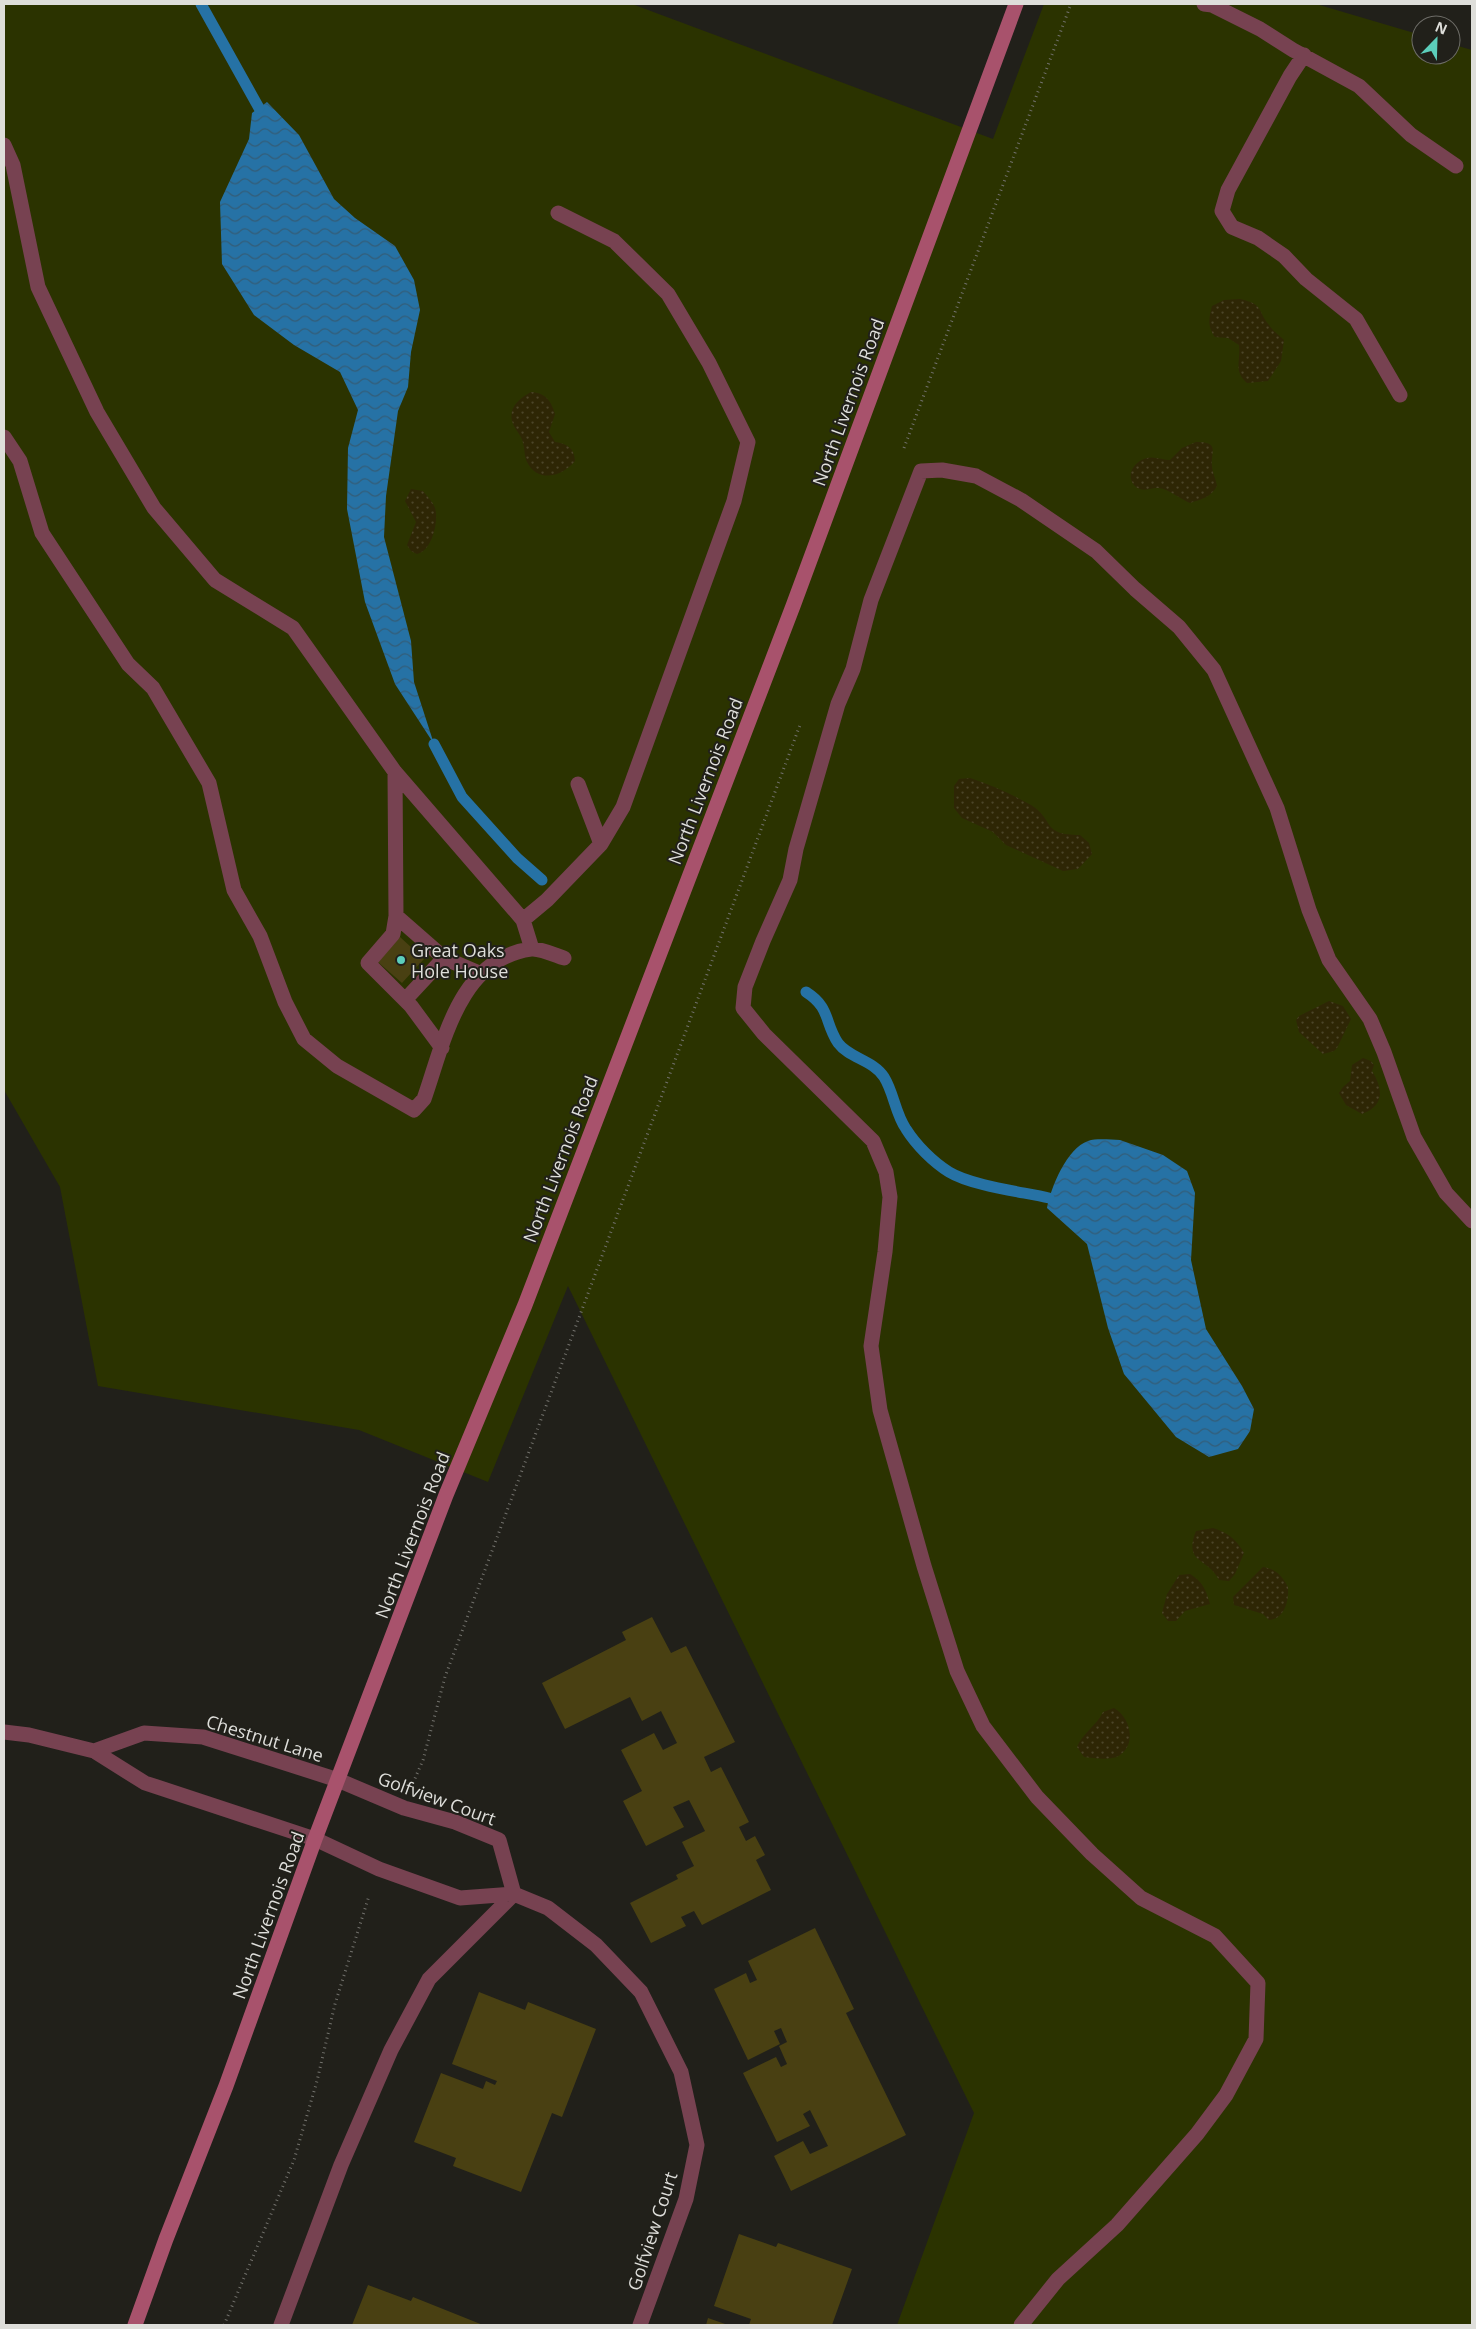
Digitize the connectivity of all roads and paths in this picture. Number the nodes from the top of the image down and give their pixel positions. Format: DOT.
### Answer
graph roads {
  1 [pos="1016,4"];
  2 [pos="1071,4"];
  3 [pos="1204,4"];
  4 [pos="1304,55"];
  5 [pos="4,145"];
  6 [pos="1456,166"];
  7 [pos="558,213"];
  8 [pos="1400,395"];
  9 [pos="4,437"];
  10 [pos="903,452"];
  11 [pos="801,722"];
  12 [pos="395,772"];
  13 [pos="578,784"];
  14 [pos="601,844"];
  15 [pos="396,916"];
  16 [pos="523,920"];
  17 [pos="532,949"];
  18 [pos="444,958"];
  19 [pos="564,958"];
  20 [pos="481,974"];
  21 [pos="405,1000"];
  22 [pos="442,1048"];
  23 [pos="1472,1220"];
  24 [pos="4,1732"];
  25 [pos="94,1752"];
  26 [pos="338,1780"];
  27 [pos="404,1808"];
  28 [pos="315,1839"];
  29 [pos="379,1868"];
  30 [pos="514,1894"];
  31 [pos="135,2325"];
  32 [pos="224,2325"];
  33 [pos="281,2325"];
  34 [pos="640,2325"];
  35 [pos="1021,2325"];
  1 -- 26 [label="main road, North Livernois Road"];
  2 -- 10 [label="path"];
  3 -- 4 [label="street"];
  4 -- 6 [label="street"];
  4 -- 8 [label="street"];
  5 -- 12 [label="street"];
  7 -- 14 [label="street"];
  9 -- 22 [label="street"];
  11 -- 27 [label="path"];
  12 -- 15 [label="street"];
  12 -- 16 [label="street"];
  13 -- 14 [label="street"];
  14 -- 16 [label="street"];
  15 -- 18 [label="street"];
  15 -- 21 [label="street"];
  16 -- 17 [label="street"];
  17 -- 19 [label="street"];
  17 -- 20 [label="street"];
  18 -- 20 [label="street"];
  18 -- 21 [label="street"];
  20 -- 22 [label="street"];
  21 -- 22 [label="street"];
  23 -- 35 [label="street"];
  24 -- 25 [label="street"];
  25 -- 26 [label="street, Chestnut Lane"];
  25 -- 28 [label="street"];
  26 -- 27 [label="street, Golfview Court"];
  26 -- 28 [label="main road, North Livernois Road"];
  27 -- 30 [label="street, Golfview Court"];
  28 -- 29 [label="street, Golfview Court"];
  28 -- 31 [label="main road, North Livernois Road"];
  29 -- 30 [label="street, Golfview Court"];
  29 -- 32 [label="path"];
  30 -- 33 [label="street"];
  30 -- 34 [label="street, Golfview Court"];
}
